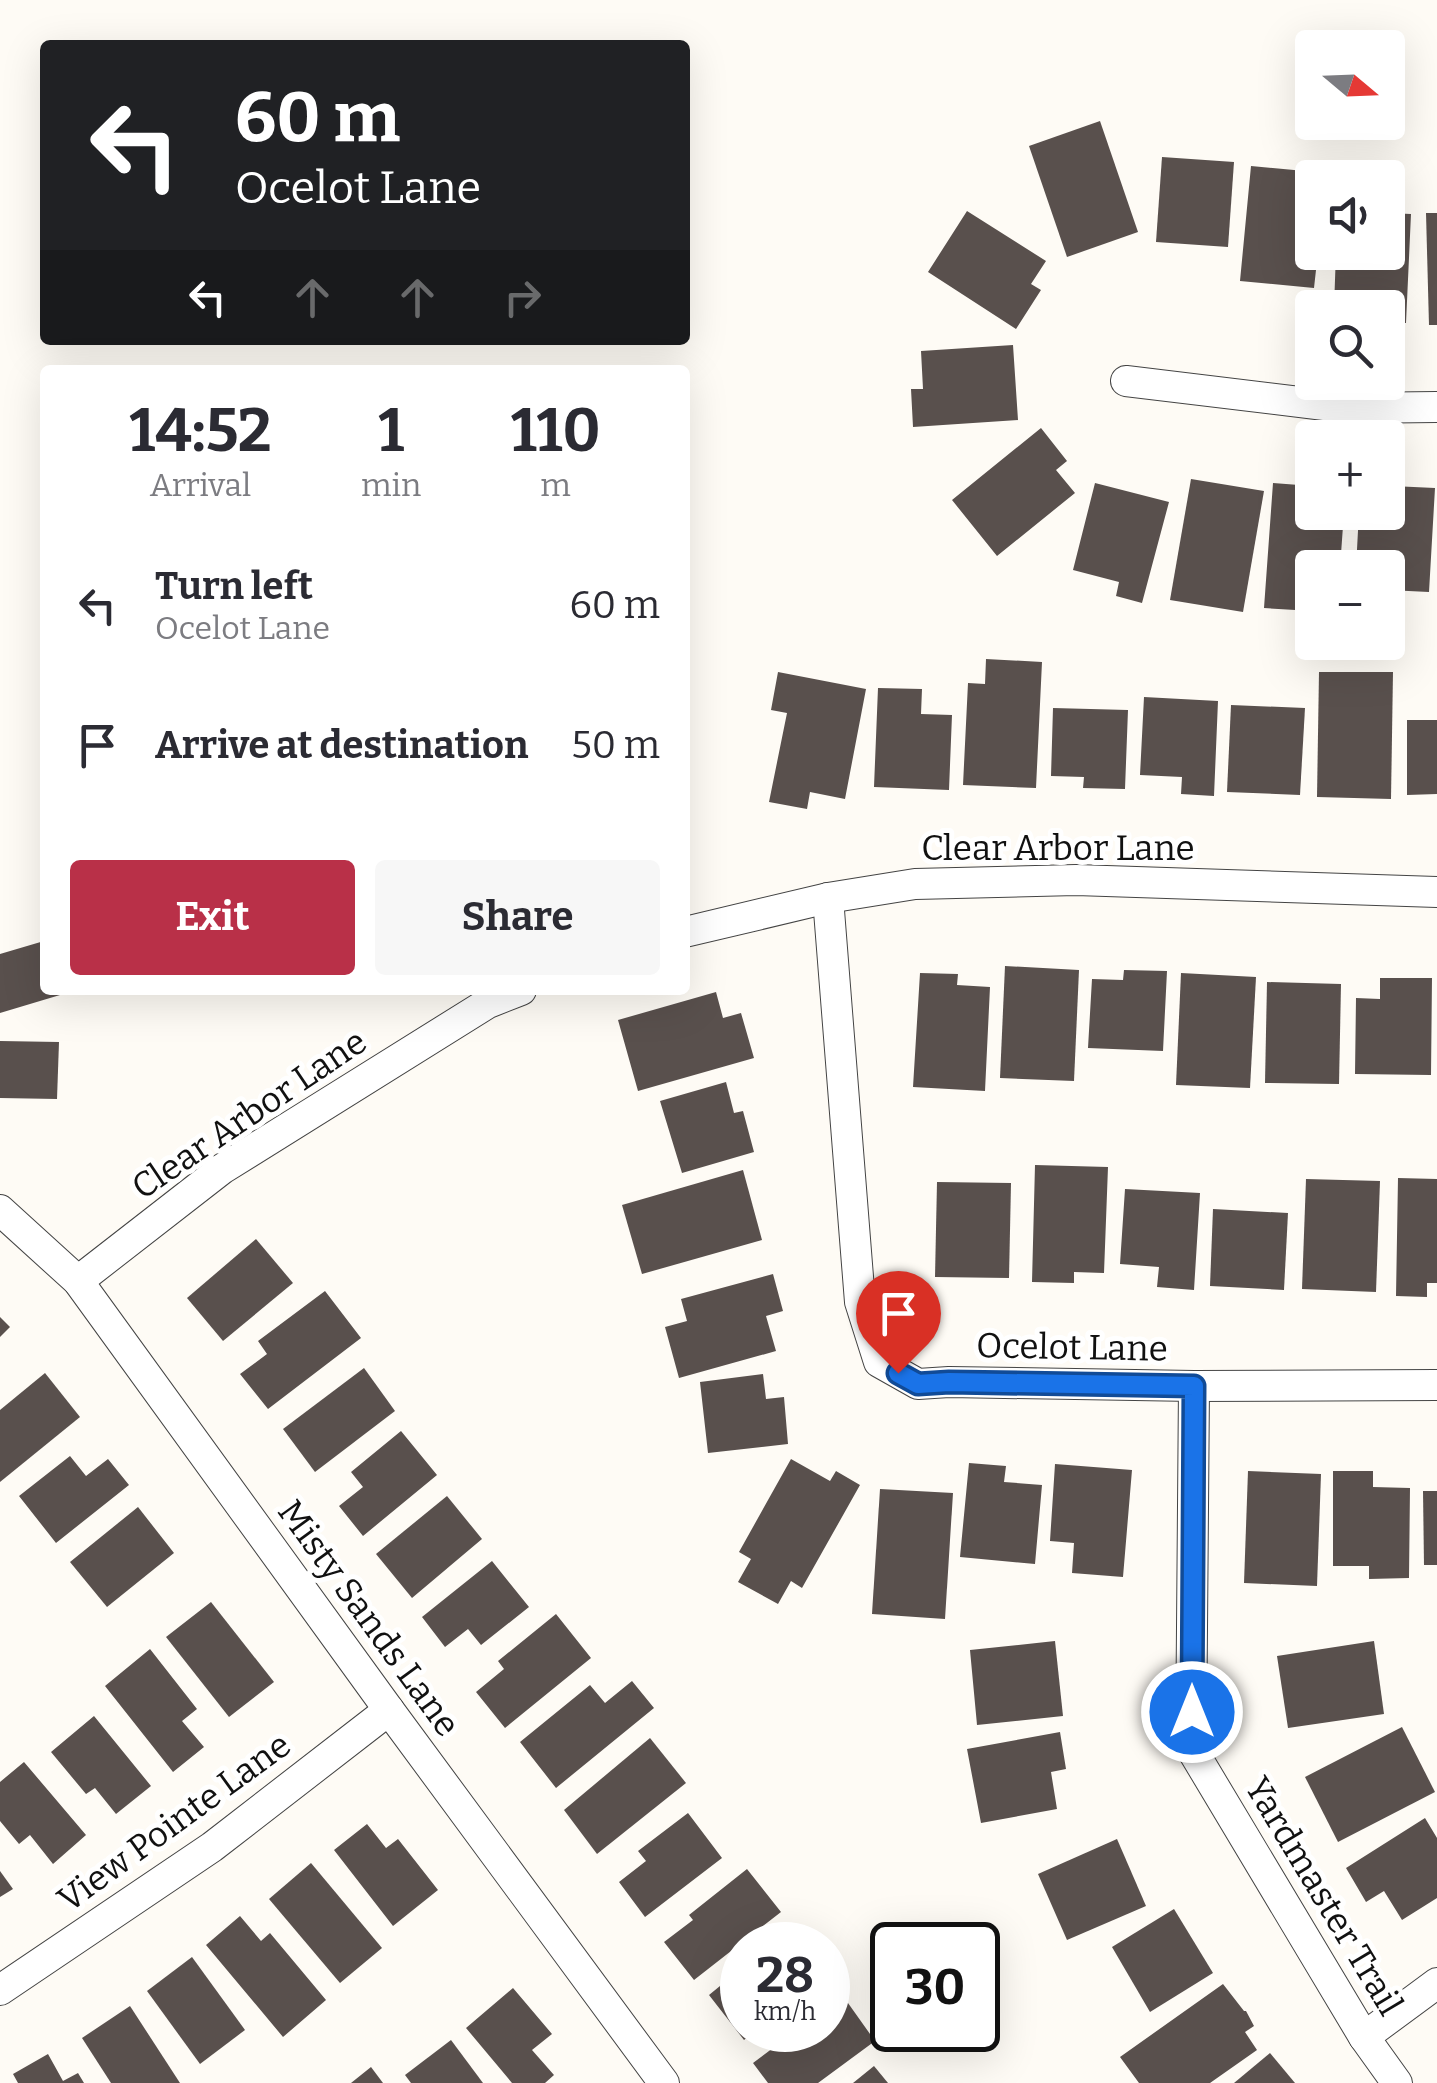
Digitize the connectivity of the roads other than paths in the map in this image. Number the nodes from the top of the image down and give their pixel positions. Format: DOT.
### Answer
graph roads {
  1 [pos="1126,381"];
  2 [pos="1437,407"];
  3 [pos="1437,892"];
  4 [pos="828,898"];
  5 [pos="690,931"];
  6 [pos="508,995"];
  7 [pos="0,1210"];
  8 [pos="78,1281"];
  9 [pos="1437,1385"];
  10 [pos="1194,1386"];
  11 [pos="388,1710"];
  12 [pos="1437,1983"];
  13 [pos="0,1990"];
  14 [pos="1364,2038"];
  15 [pos="664,2083"];
  16 [pos="1397,2083"];
  1 -- 2 [label="street"];
  3 -- 4 [label="street, Clear Arbor Lane"];
  4 -- 5 [label="street, Clear Arbor Lane"];
  4 -- 10 [label="street, Ocelot Lane"];
  6 -- 8 [label="street, Clear Arbor Lane"];
  7 -- 8 [label="street, Misty Sands Lane"];
  8 -- 11 [label="street, Misty Sands Lane"];
  9 -- 10 [label="street, Ocelot Lane"];
  10 -- 14 [label="street, Yardmaster Trail"];
  11 -- 13 [label="street, View Pointe Lane"];
  11 -- 15 [label="street, Misty Sands Lane"];
  12 -- 14 [label="street"];
  14 -- 16 [label="street, Yardmaster Trail"];
}
